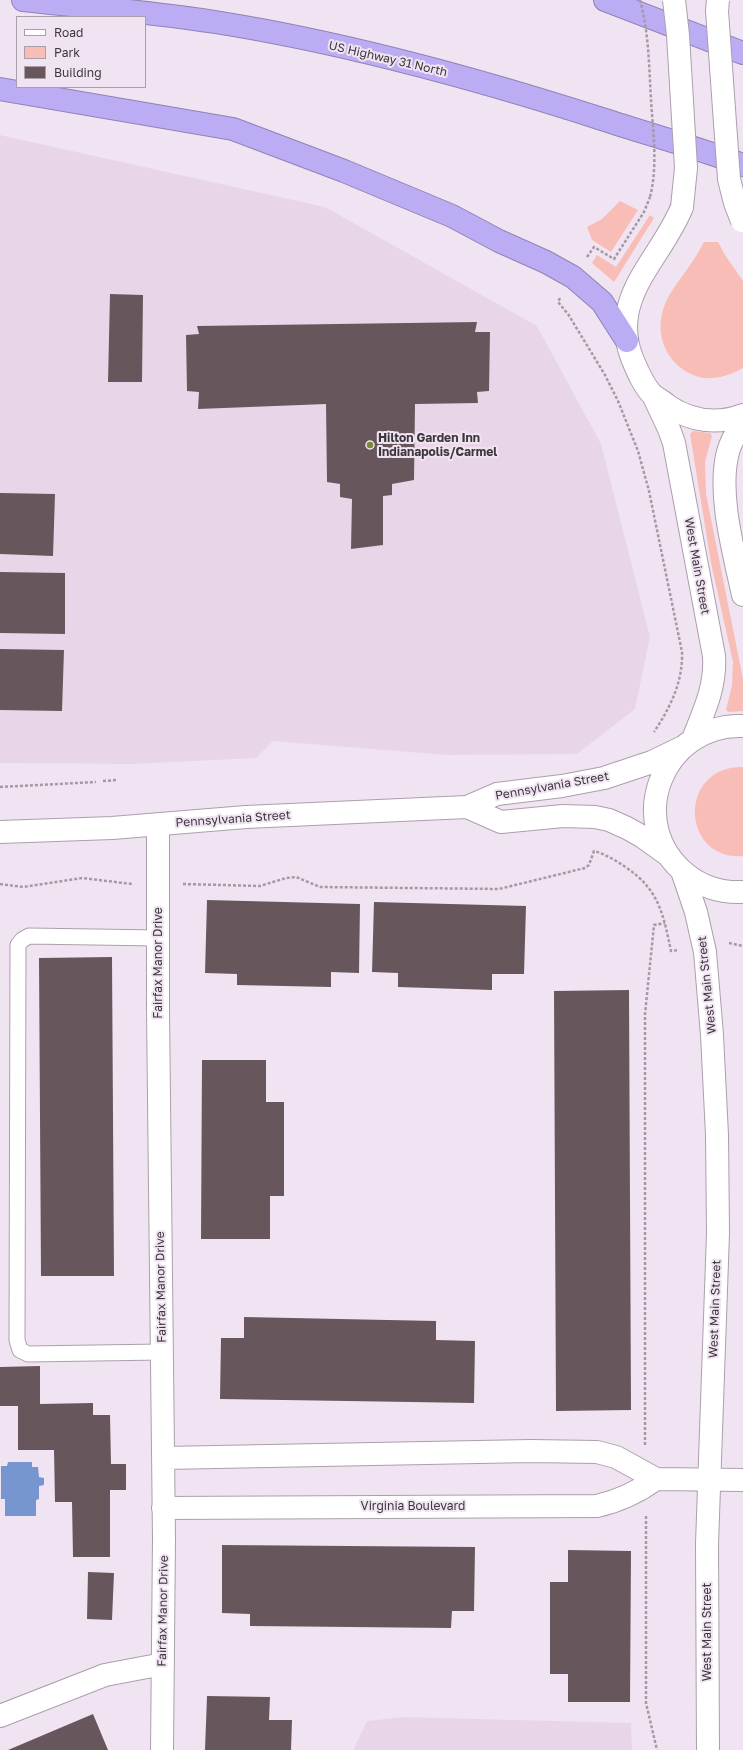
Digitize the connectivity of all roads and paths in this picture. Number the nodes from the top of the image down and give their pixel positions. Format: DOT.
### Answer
graph roads {
  1 [pos="23,0"];
  2 [pos="605,0"];
  3 [pos="640,0"];
  4 [pos="674,0"];
  5 [pos="718,0"];
  6 [pos="743,53"];
  7 [pos="0,89"];
  8 [pos="743,165"];
  9 [pos="743,222"];
  10 [pos="594,247"];
  11 [pos="558,302"];
  12 [pos="627,341"];
  13 [pos="653,395"];
  14 [pos="743,415"];
  15 [pos="743,422"];
  16 [pos="743,595"];
  17 [pos="743,726"];
  18 [pos="651,734"];
  19 [pos="688,743"];
  20 [pos="117,780"];
  21 [pos="96,782"];
  22 [pos="103,782"];
  23 [pos="0,787"];
  24 [pos="466,807"];
  25 [pos="158,825"];
  26 [pos="0,832"];
  27 [pos="675,863"];
  28 [pos="0,884"];
  29 [pos="158,884"];
  30 [pos="743,892"];
  31 [pos="665,923"];
  32 [pos="158,938"];
  33 [pos="671,952"];
  34 [pos="162,1352"];
  35 [pos="644,1449"];
  36 [pos="164,1458"];
  37 [pos="656,1479"];
  38 [pos="709,1480"];
  39 [pos="743,1480"];
  40 [pos="163,1508"];
  41 [pos="646,1509"];
  42 [pos="163,1664"];
  43 [pos="0,1716"];
  44 [pos="162,1750"];
  45 [pos="657,1750"];
  46 [pos="708,1750"];
  1 -- 8 [label="highway, US Highway 31 North"];
  2 -- 6 [label="highway"];
  3 -- 10 [label="path, bridge"];
  4 -- 12 [label="main road, West Main Street, bridge"];
  5 -- 9 [label="main road, bridge"];
  7 -- 12 [label="highway"];
  11 -- 18 [label="path"];
  12 -- 13 [label="main road, West Main Street"];
  13 -- 14 [label="main road"];
  13 -- 19 [label="main road, West Main Street"];
  15 -- 16 [label="main road"];
  17 -- 19 [label="main road, Pennsylvania Street"];
  19 -- 24 [label="main road, Pennsylvania Street"];
  19 -- 27 [label="main road, West Main Street"];
  20 -- 22 [label="path"];
  21 -- 23 [label="path"];
  24 -- 25 [label="main road, Pennsylvania Street"];
  24 -- 27 [label="main road, Pennsylvania Street"];
  25 -- 26 [label="main road, Pennsylvania Street"];
  25 -- 29 [label="main road, Fairfax Manor Drive"];
  27 -- 30 [label="main road, Pennsylvania Street"];
  27 -- 38 [label="main road, West Main Street"];
  28 -- 29 [label="path"];
  29 -- 31 [label="path"];
  29 -- 32 [label="main road, Fairfax Manor Drive"];
  31 -- 33 [label="path"];
  31 -- 35 [label="path"];
  32 -- 34 [label="main road, Fairfax Manor Drive"];
  32 -- 34 [label="lane"];
  34 -- 36 [label="main road, Fairfax Manor Drive"];
  36 -- 37 [label="main road"];
  36 -- 40 [label="main road, Fairfax Manor Drive"];
  37 -- 38 [label="main road"];
  37 -- 40 [label="main road, Virginia Boulevard"];
  38 -- 39 [label="main road"];
  38 -- 46 [label="main road, West Main Street"];
  40 -- 42 [label="main road, Fairfax Manor Drive"];
  41 -- 45 [label="path"];
  42 -- 43 [label="main road"];
  42 -- 44 [label="main road, Fairfax Manor Drive"];
}
